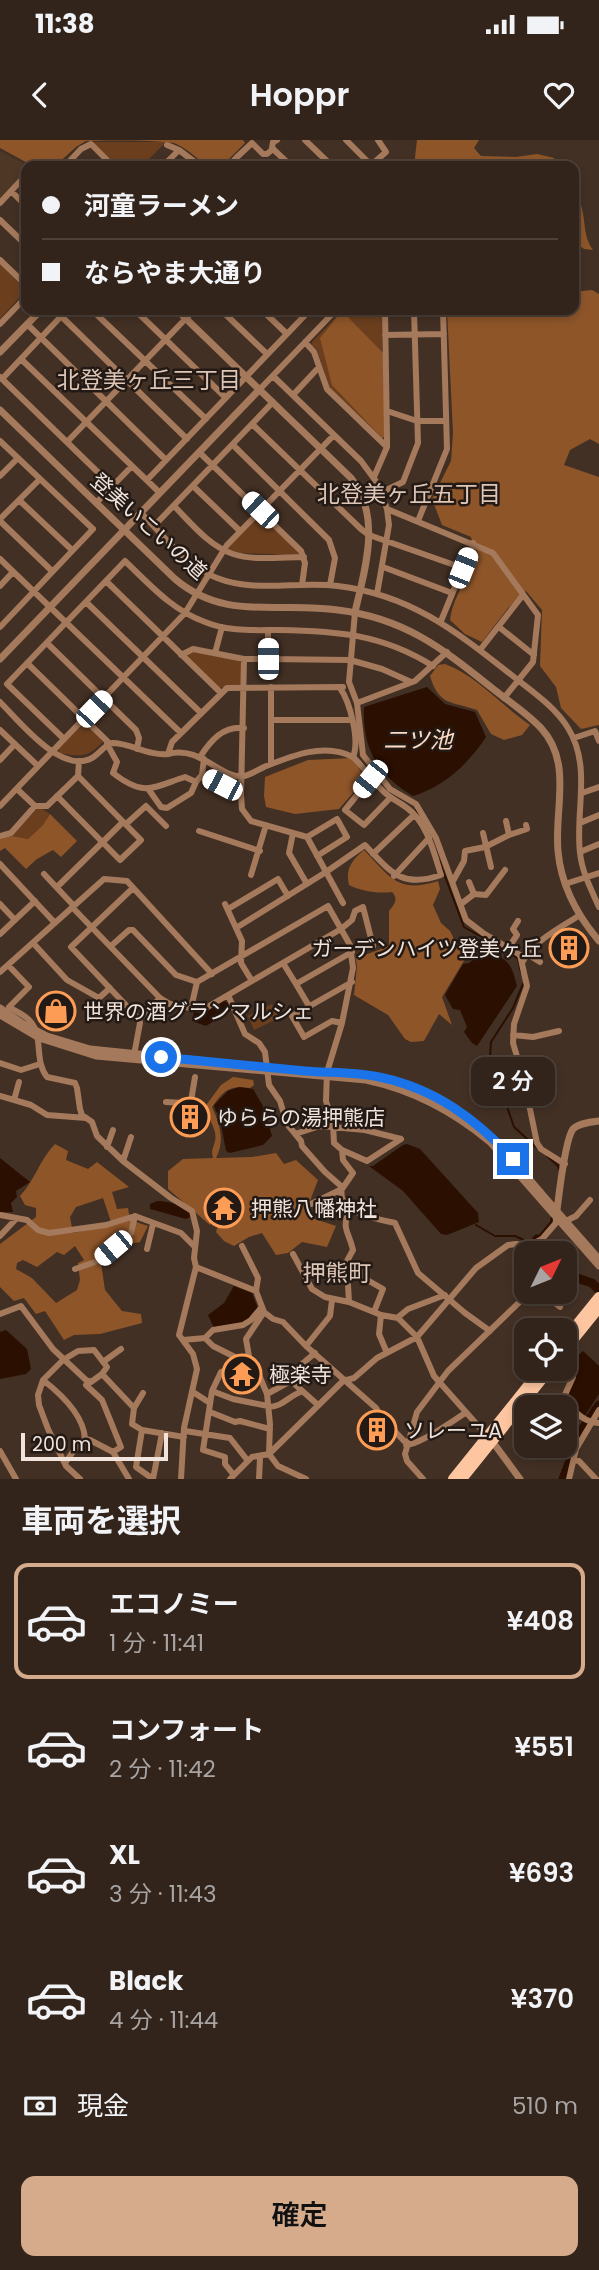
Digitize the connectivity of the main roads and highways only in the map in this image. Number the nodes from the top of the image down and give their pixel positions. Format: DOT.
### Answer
graph roads {
  1 [pos="599,1297"];
  2 [pos="599,1308"];
  3 [pos="577,1324"];
  4 [pos="577,1341"];
  5 [pos="532,1381"];
  6 [pos="540,1381"];
  7 [pos="490,1439"];
  8 [pos="453,1479"];
  9 [pos="462,1479"];
  1 -- 3 [label="main road"];
  2 -- 4 [label="main road"];
  5 -- 7 [label="main road"];
  6 -- 7 [label="main road"];
  7 -- 8 [label="main road"];
  7 -- 9 [label="main road"];
}
